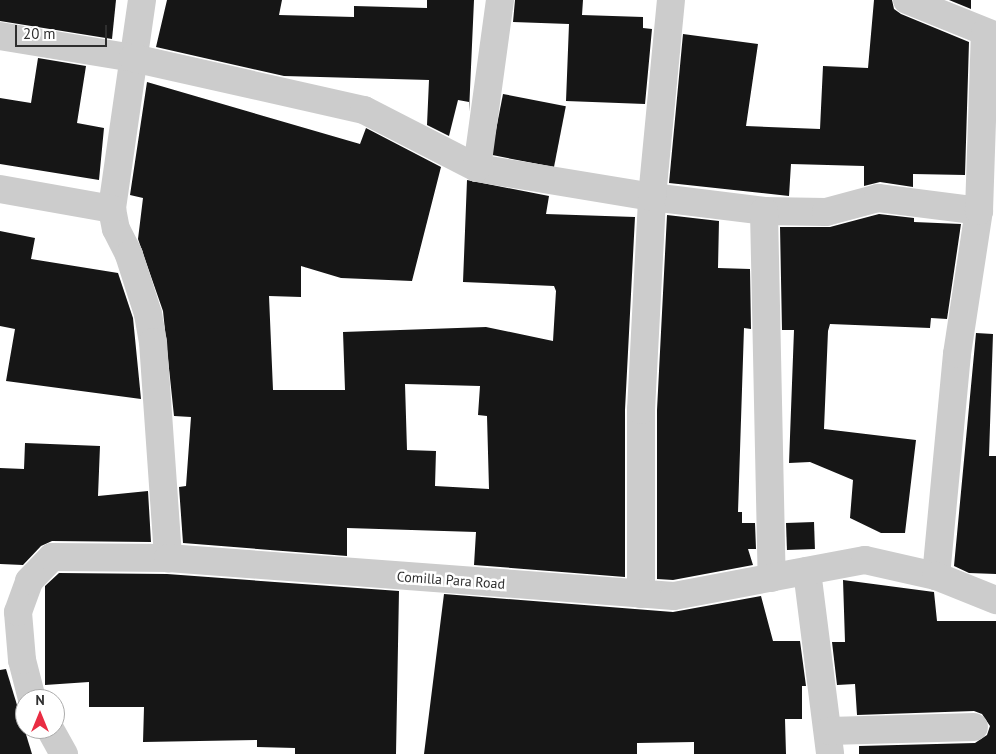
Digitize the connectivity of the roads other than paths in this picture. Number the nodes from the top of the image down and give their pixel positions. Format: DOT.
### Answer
graph roads {
  1 [pos="142,0"];
  2 [pos="500,0"];
  3 [pos="671,0"];
  4 [pos="907,0"];
  5 [pos="991,34"];
  6 [pos="0,36"];
  7 [pos="132,58"];
  8 [pos="477,168"];
  9 [pos="0,189"];
  10 [pos="652,197"];
  11 [pos="112,208"];
  12 [pos="764,211"];
  13 [pos="979,211"];
  14 [pos="168,558"];
  15 [pos="807,571"];
  16 [pos="936,576"];
  17 [pos="772,578"];
  18 [pos="641,594"];
  19 [pos="996,600"];
  20 [pos="29,689"];
  21 [pos="974,727"];
  22 [pos="56,739"];
  23 [pos="829,742"];
  24 [pos="64,754"];
  1 -- 7 [label="street"];
  2 -- 8 [label="street"];
  3 -- 10 [label="street"];
  4 -- 5 [label="street"];
  5 -- 13 [label="street"];
  6 -- 7 [label="street"];
  7 -- 8 [label="street"];
  7 -- 11 [label="street"];
  8 -- 10 [label="street"];
  9 -- 11 [label="street"];
  10 -- 12 [label="street"];
  10 -- 18 [label="street"];
  11 -- 14 [label="street"];
  12 -- 13 [label="street"];
  12 -- 17 [label="street"];
  13 -- 16 [label="street"];
  14 -- 18 [label="street, Comilla Para Road"];
  14 -- 20 [label="street, Comilla Para Road"];
  15 -- 16 [label="street, Comilla Para Road"];
  15 -- 17 [label="street, Comilla Para Road"];
  15 -- 23 [label="street"];
  16 -- 19 [label="street, Comilla Para Road"];
  17 -- 18 [label="street, Comilla Para Road"];
  21 -- 23 [label="street"];
  22 -- 24 [label="street"];
}
